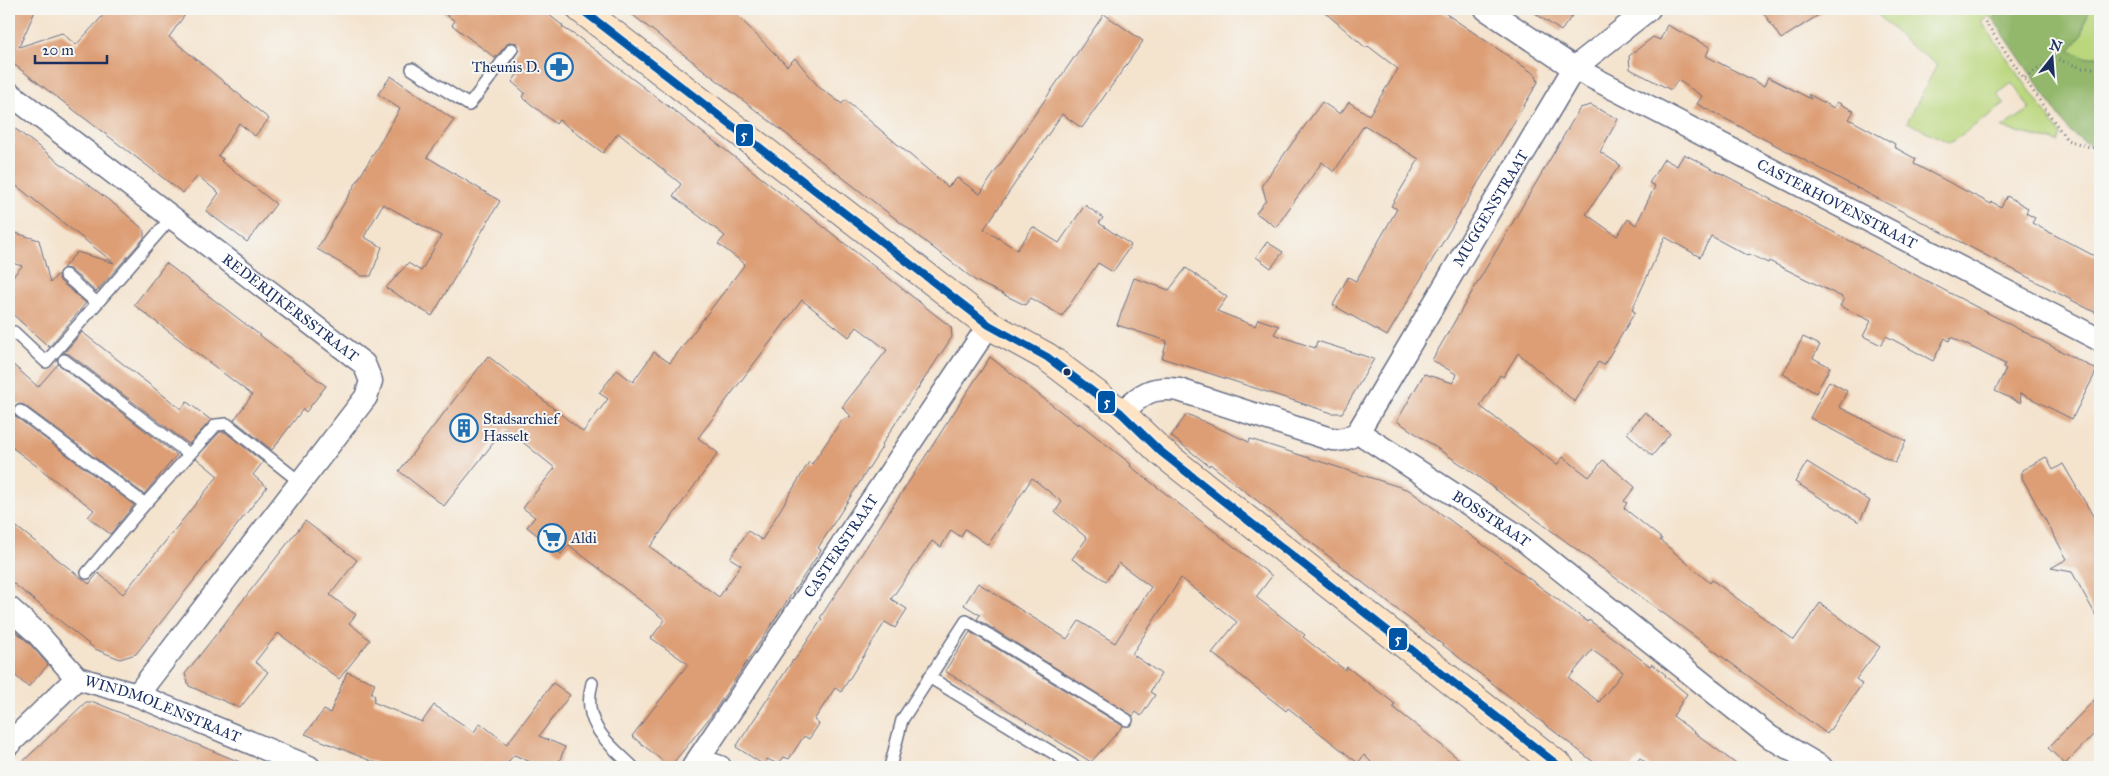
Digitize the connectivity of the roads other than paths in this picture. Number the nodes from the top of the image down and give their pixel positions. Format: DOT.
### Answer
graph roads {
  1 [pos="581,9"];
  2 [pos="1486,9"];
  3 [pos="1648,9"];
  4 [pos="512,49"];
  5 [pos="1574,68"];
  6 [pos="412,69"];
  7 [pos="9,93"];
  8 [pos="172,218"];
  9 [pos="65,275"];
  10 [pos="98,303"];
  11 [pos="989,325"];
  12 [pos="14,332"];
  13 [pos="2100,340"];
  14 [pos="64,360"];
  15 [pos="20,411"];
  16 [pos="1121,413"];
  17 [pos="1358,432"];
  18 [pos="189,454"];
  19 [pos="300,482"];
  20 [pos="144,504"];
  21 [pos="87,574"];
  22 [pos="9,608"];
  23 [pos="929,677"];
  24 [pos="78,678"];
  25 [pos="592,683"];
  26 [pos="137,695"];
  27 [pos="1128,720"];
  28 [pos="9,744"];
  29 [pos="696,764"];
  30 [pos="309,767"];
  31 [pos="633,767"];
  32 [pos="720,767"];
  33 [pos="890,767"];
  34 [pos="1076,767"];
  35 [pos="1560,767"];
  36 [pos="1822,767"];
  1 -- 11 [label="main road"];
  2 -- 5 [label="street, CASTERHOVENSTRAAT"];
  3 -- 5 [label="street, MUGGENSTRAAT"];
  4 -- 6 [label="lane"];
  5 -- 13 [label="street, CASTERHOVENSTRAAT"];
  5 -- 17 [label="street, MUGGENSTRAAT"];
  7 -- 8 [label="street, REDERIJKERSSTRAAT"];
  8 -- 10 [label="lane"];
  8 -- 19 [label="street, REDERIJKERSSTRAAT"];
  9 -- 10 [label="lane"];
  10 -- 12 [label="lane"];
  11 -- 16 [label="main road"];
  11 -- 29 [label="street, CASTERSTRAAT"];
  14 -- 18 [label="lane"];
  15 -- 20 [label="lane"];
  16 -- 17 [label="street"];
  16 -- 35 [label="main road"];
  17 -- 36 [label="street, BOSSTRAAT"];
  18 -- 19 [label="lane"];
  18 -- 20 [label="lane"];
  19 -- 26 [label="street, REDERIJKERSSTRAAT"];
  20 -- 21 [label="lane"];
  22 -- 24 [label="street, WINDMOLENSTRAAT"];
  23 -- 27 [label="lane"];
  23 -- 33 [label="lane"];
  23 -- 34 [label="lane"];
  24 -- 26 [label="street, WINDMOLENSTRAAT"];
  24 -- 28 [label="street"];
  25 -- 31 [label="lane"];
  26 -- 30 [label="street, WINDMOLENSTRAAT"];
  29 -- 32 [label="street"];
}
